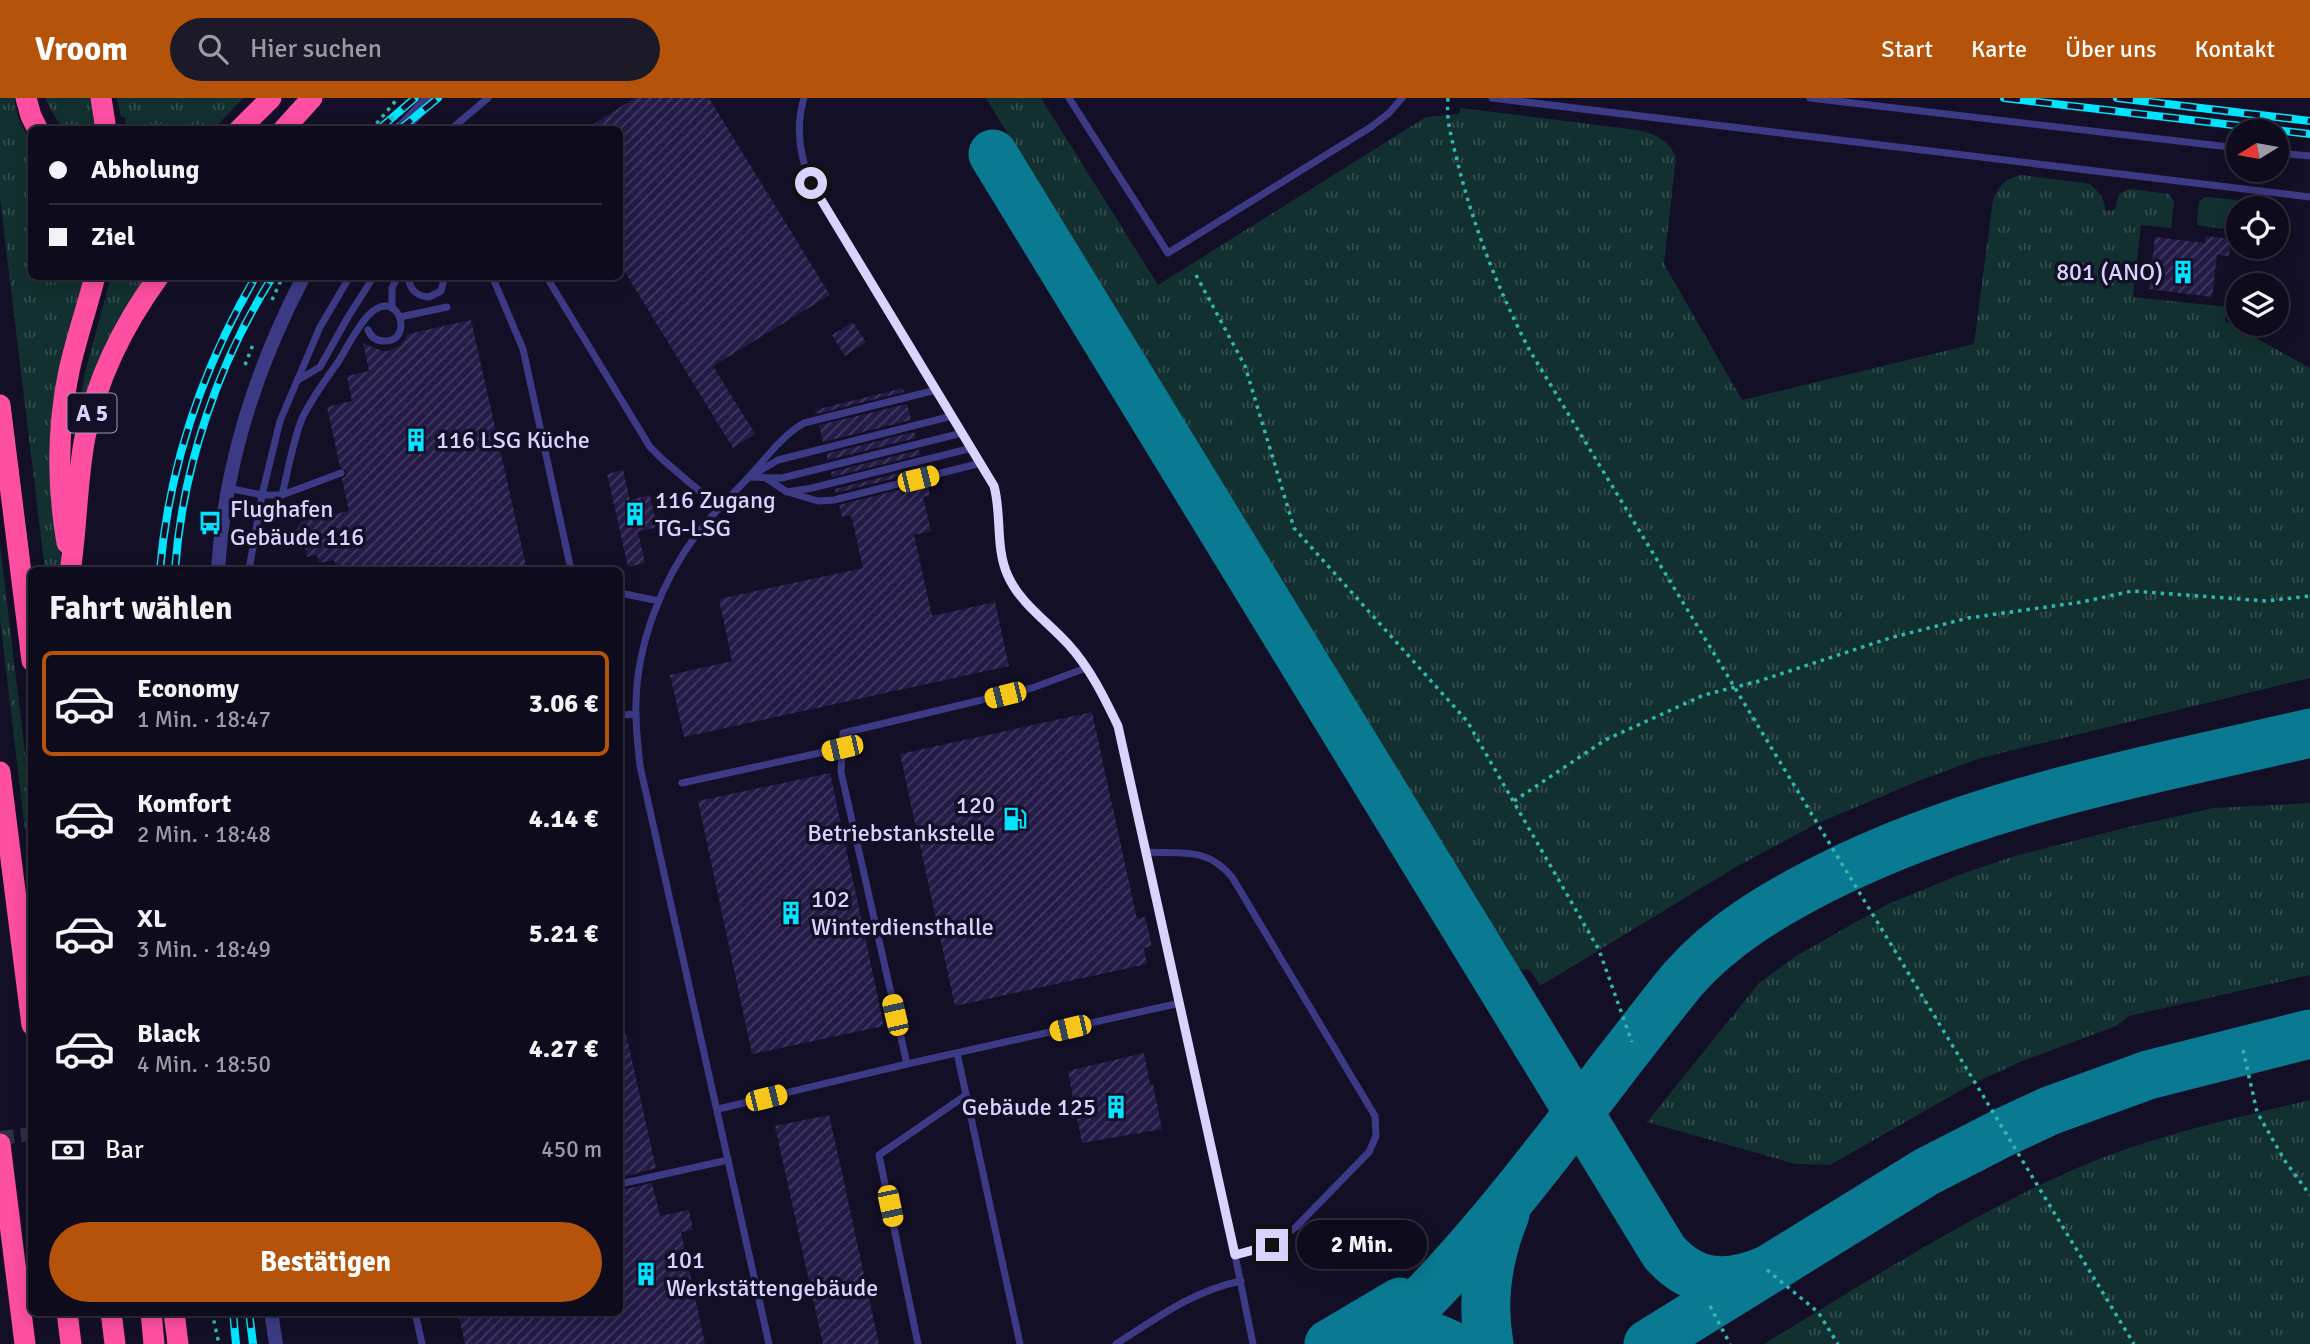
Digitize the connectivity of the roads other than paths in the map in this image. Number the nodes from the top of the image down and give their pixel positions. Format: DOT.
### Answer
graph roads {
  1 [pos="26,98"];
  2 [pos="101,98"];
  3 [pos="271,98"];
  4 [pos="312,98"];
  5 [pos="431,98"];
  6 [pos="488,98"];
  7 [pos="804,98"];
  8 [pos="1069,98"];
  9 [pos="1402,98"];
  10 [pos="1492,98"];
  11 [pos="1810,98"];
  12 [pos="461,121"];
  13 [pos="36,126"];
  14 [pos="106,126"];
  15 [pos="243,126"];
  16 [pos="287,126"];
  17 [pos="404,126"];
  18 [pos="455,126"];
  19 [pos="464,126"];
  20 [pos="2226,147"];
  21 [pos="2289,154"];
  22 [pos="2310,156"];
  23 [pos="2310,197"];
  24 [pos="94,280"];
  25 [pos="156,280"];
  26 [pos="302,280"];
  27 [pos="348,280"];
  28 [pos="371,280"];
  29 [pos="396,280"];
  30 [pos="409,280"];
  31 [pos="444,280"];
  32 [pos="494,280"];
  33 [pos="548,280"];
  34 [pos="447,307"];
  35 [pos="392,308"];
  36 [pos="400,317"];
  37 [pos="368,330"];
  38 [pos="298,380"];
  39 [pos="936,390"];
  40 [pos="0,405"];
  41 [pos="952,416"];
  42 [pos="962,433"];
  43 [pos="972,448"];
  44 [pos="981,463"];
  45 [pos="341,473"];
  46 [pos="750,477"];
  47 [pos="765,478"];
  48 [pos="228,488"];
  49 [pos="787,492"];
  50 [pos="262,495"];
  51 [pos="282,495"];
  52 [pos="718,507"];
  53 [pos="71,567"];
  54 [pos="71,567"];
  55 [pos="218,567"];
  56 [pos="250,567"];
  57 [pos="570,567"];
  58 [pos="623,594"];
  59 [pos="659,601"];
  60 [pos="28,629"];
  61 [pos="1086,668"];
  62 [pos="636,714"];
  63 [pos="623,715"];
  64 [pos="842,748"];
  65 [pos="0,772"];
  66 [pos="682,783"];
  67 [pos="1146,852"];
  68 [pos="28,993"];
  69 [pos="1180,1003"];
  70 [pos="957,1053"];
  71 [pos="907,1064"];
  72 [pos="966,1095"];
  73 [pos="718,1109"];
  74 [pos="1,1153"];
  75 [pos="728,1160"];
  76 [pos="623,1183"];
  77 [pos="1235,1255"];
  78 [pos="1241,1281"];
  79 [pos="68,1316"];
  80 [pos="112,1316"];
  81 [pos="151,1316"];
  82 [pos="174,1316"];
  83 [pos="272,1316"];
  84 [pos="416,1316"];
  85 [pos="25,1344"];
  86 [pos="71,1344"];
  87 [pos="115,1344"];
  88 [pos="154,1344"];
  89 [pos="178,1344"];
  90 [pos="276,1344"];
  91 [pos="422,1344"];
  92 [pos="769,1344"];
  93 [pos="918,1344"];
  94 [pos="1020,1344"];
  95 [pos="1116,1344"];
  96 [pos="1253,1344"];
  1 -- 13 [label="highway"];
  2 -- 14 [label="highway"];
  3 -- 15 [label="highway"];
  4 -- 16 [label="highway"];
  5 -- 17 [label="street"];
  6 -- 12 [label="lane"];
  7 -- 39 [label="lane"];
  8 -- 9 [label="lane"];
  10 -- 23 [label="lane"];
  11 -- 20 [label="lane"];
  12 -- 18 [label="lane"];
  12 -- 19 [label="lane"];
  21 -- 22 [label="lane"];
  24 -- 53 [label="highway"];
  25 -- 54 [label="highway, A 5"];
  26 -- 48 [label="street"];
  27 -- 38 [label="lane"];
  28 -- 38 [label="lane"];
  29 -- 35 [label="lane"];
  30 -- 31 [label="lane"];
  32 -- 57 [label="lane"];
  33 -- 52 [label="lane"];
  34 -- 36 [label="lane"];
  35 -- 36 [label="lane"];
  35 -- 51 [label="lane"];
  36 -- 37 [label="lane"];
  38 -- 50 [label="lane"];
  39 -- 41 [label="lane"];
  39 -- 46 [label="lane"];
  40 -- 60 [label="highway"];
  41 -- 42 [label="lane"];
  41 -- 46 [label="lane"];
  42 -- 43 [label="lane"];
  42 -- 47 [label="lane"];
  43 -- 44 [label="lane"];
  43 -- 49 [label="lane"];
  44 -- 49 [label="lane"];
  44 -- 61 [label="lane"];
  45 -- 51 [label="lane"];
  46 -- 47 [label="lane"];
  46 -- 52 [label="lane"];
  47 -- 49 [label="lane"];
  48 -- 50 [label="lane"];
  48 -- 55 [label="street"];
  50 -- 51 [label="lane"];
  50 -- 56 [label="lane"];
  52 -- 59 [label="lane"];
  58 -- 59 [label="lane"];
  59 -- 62 [label="lane"];
  61 -- 64 [label="lane"];
  61 -- 67 [label="lane"];
  62 -- 63 [label="lane"];
  62 -- 73 [label="lane"];
  64 -- 66 [label="lane"];
  64 -- 71 [label="lane"];
  65 -- 68 [label="highway"];
  67 -- 69 [label="lane"];
  67 -- 77 [label="lane"];
  69 -- 70 [label="lane"];
  69 -- 77 [label="lane"];
  70 -- 71 [label="lane"];
  70 -- 72 [label="lane"];
  71 -- 73 [label="lane"];
  72 -- 93 [label="lane"];
  72 -- 94 [label="lane"];
  73 -- 75 [label="lane"];
  74 -- 85 [label="highway"];
  75 -- 76 [label="lane"];
  75 -- 92 [label="lane"];
  77 -- 78 [label="lane"];
  78 -- 95 [label="lane"];
  78 -- 96 [label="lane"];
  79 -- 86 [label="highway"];
  80 -- 87 [label="highway"];
  81 -- 88 [label="highway"];
  82 -- 89 [label="highway"];
  83 -- 90 [label="street"];
  84 -- 91 [label="lane"];
}
